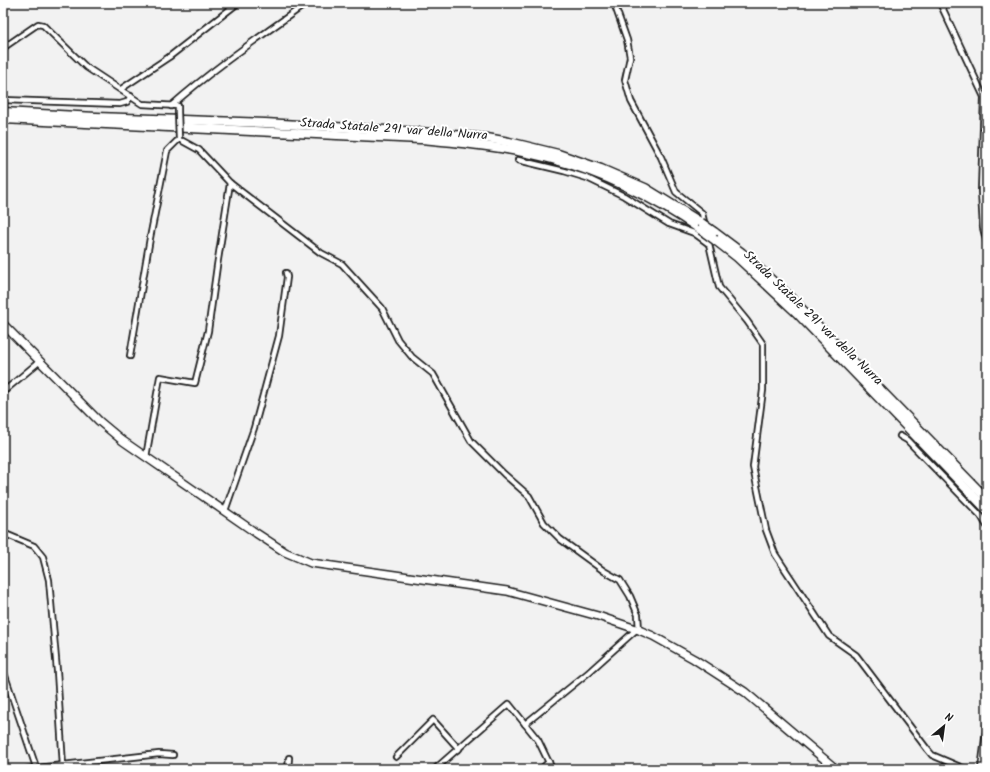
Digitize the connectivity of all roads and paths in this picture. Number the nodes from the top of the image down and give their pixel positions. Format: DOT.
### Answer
graph roads {
  1 [pos="238,3"];
  2 [pos="307,3"];
  3 [pos="614,3"];
  4 [pos="940,3"];
  5 [pos="3,48"];
  6 [pos="121,89"];
  7 [pos="131,96"];
  8 [pos="3,100"];
  9 [pos="171,106"];
  10 [pos="3,112"];
  11 [pos="985,117"];
  12 [pos="3,119"];
  13 [pos="179,139"];
  14 [pos="518,160"];
  15 [pos="230,183"];
  16 [pos="713,238"];
  17 [pos="987,243"];
  18 [pos="286,273"];
  19 [pos="3,324"];
  20 [pos="130,356"];
  21 [pos="40,361"];
  22 [pos="3,392"];
  23 [pos="900,436"];
  24 [pos="146,457"];
  25 [pos="987,499"];
  26 [pos="987,510"];
  27 [pos="225,511"];
  28 [pos="987,526"];
  29 [pos="3,533"];
  30 [pos="638,630"];
  31 [pos="3,670"];
  32 [pos="525,724"];
  33 [pos="987,724"];
  34 [pos="459,749"];
  35 [pos="173,755"];
  36 [pos="396,757"];
  37 [pos="289,758"];
  38 [pos="549,762"];
  39 [pos="63,766"];
  40 [pos="36,767"];
  41 [pos="28,769"];
  42 [pos="288,769"];
  43 [pos="435,769"];
  44 [pos="541,769"];
  45 [pos="552,769"];
  46 [pos="836,769"];
  47 [pos="965,769"];
  48 [pos="981,769"];
  1 -- 6 [label="street"];
  2 -- 9 [label="street"];
  3 -- 16 [label="street"];
  4 -- 11 [label="street"];
  5 -- 6 [label="street"];
  6 -- 7 [label="street"];
  7 -- 8 [label="street"];
  7 -- 9 [label="street"];
  9 -- 13 [label="street, bridge"];
  10 -- 16 [label="highway, Strada Statale 291 var della Nurra, bridge"];
  11 -- 17 [label="street"];
  12 -- 16 [label="highway, Strada Statale 291 var della Nurra, bridge"];
  13 -- 15 [label="street"];
  13 -- 20 [label="street"];
  14 -- 16 [label="street"];
  15 -- 24 [label="street"];
  15 -- 30 [label="street"];
  16 -- 25 [label="highway, Strada Statale 291 var della Nurra"];
  16 -- 26 [label="highway, Strada Statale 291 var della Nurra"];
  16 -- 47 [label="street"];
  18 -- 27 [label="street"];
  19 -- 21 [label="street"];
  21 -- 22 [label="street"];
  21 -- 24 [label="street"];
  23 -- 28 [label="street"];
  24 -- 27 [label="street"];
  27 -- 30 [label="street"];
  29 -- 39 [label="street"];
  30 -- 32 [label="street"];
  30 -- 46 [label="street"];
  31 -- 40 [label="street"];
  32 -- 34 [label="street"];
  32 -- 38 [label="street"];
  33 -- 48 [label="street"];
  34 -- 36 [label="street"];
  34 -- 43 [label="street"];
  35 -- 39 [label="street"];
  37 -- 42 [label="street"];
  38 -- 44 [label="street"];
  38 -- 45 [label="street"];
  39 -- 40 [label="street"];
  40 -- 41 [label="street"];
}
